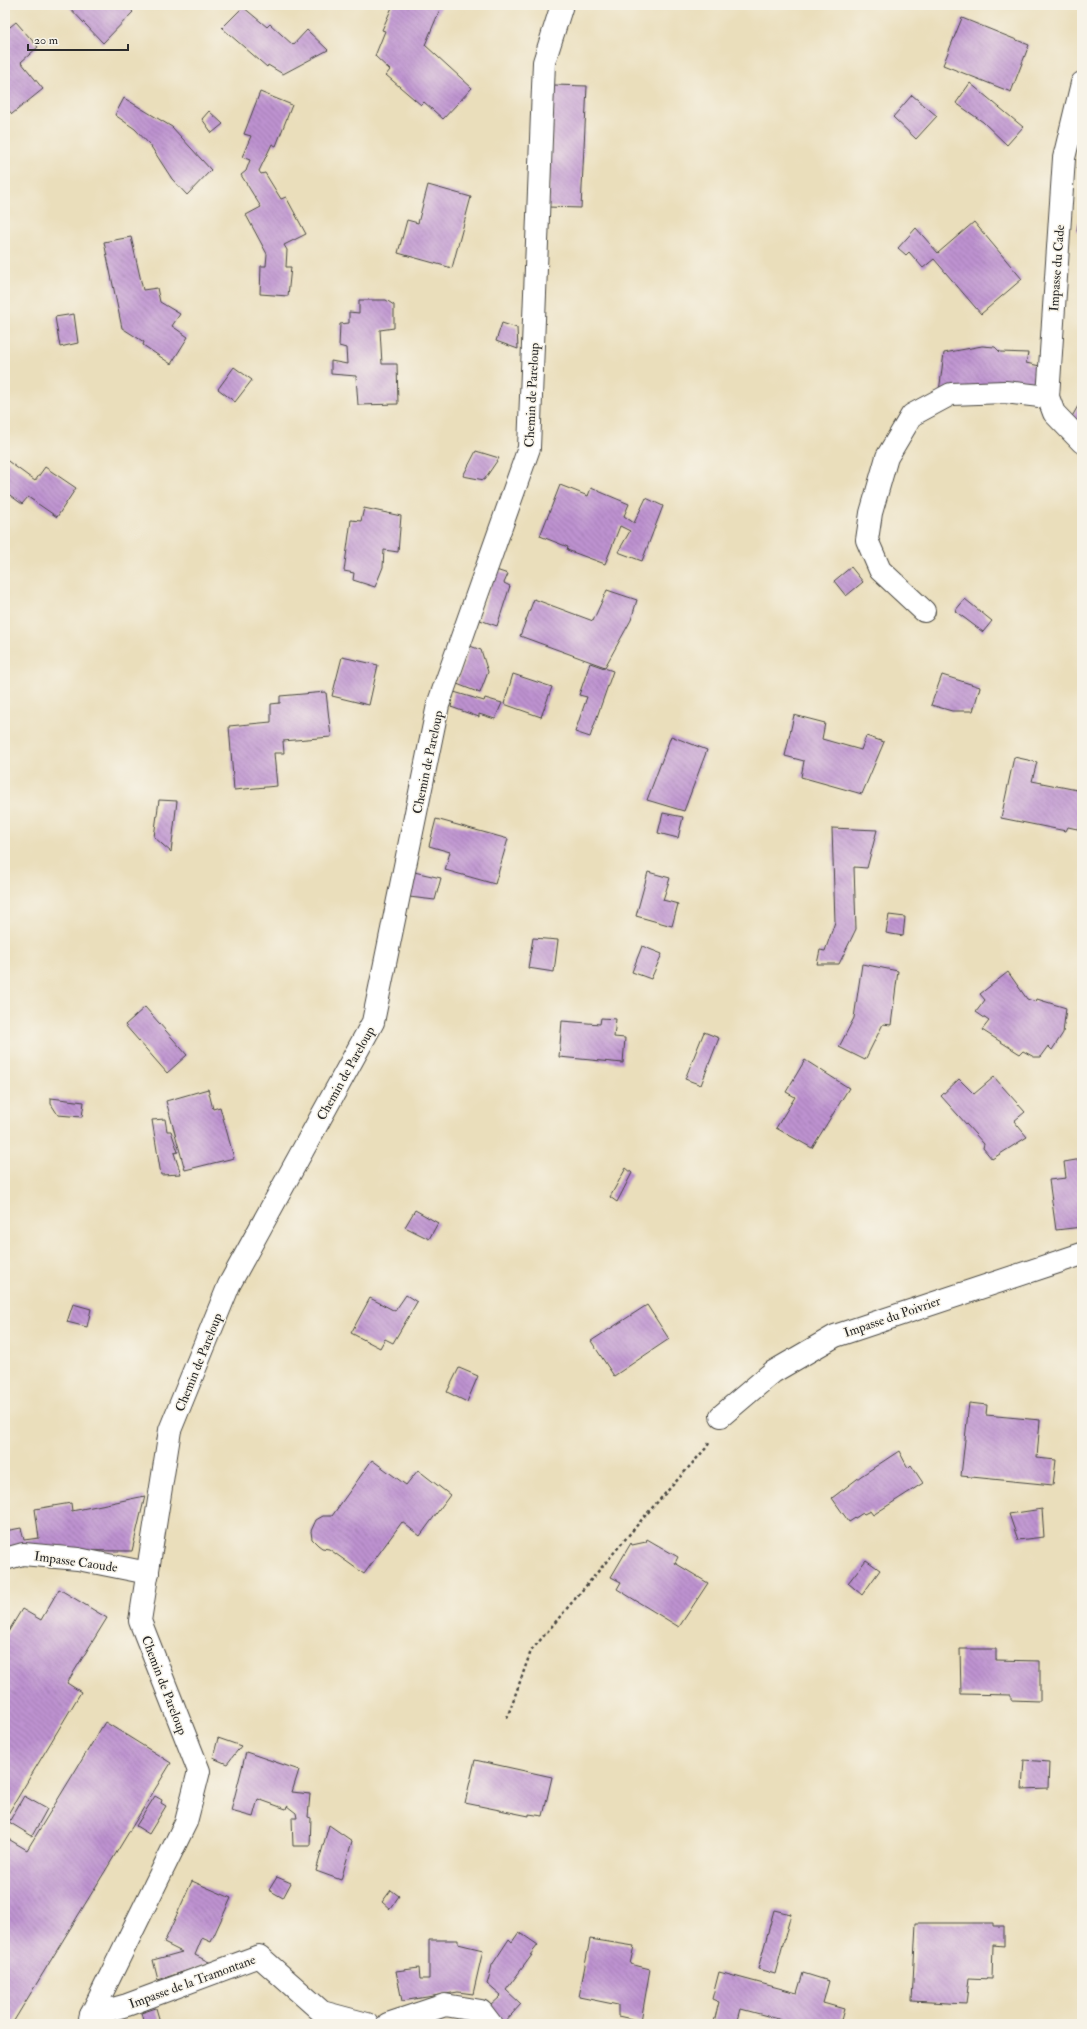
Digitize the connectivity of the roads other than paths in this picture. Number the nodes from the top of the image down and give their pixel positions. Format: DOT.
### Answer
graph roads {
  1 [pos="562,5"];
  2 [pos="1082,83"];
  3 [pos="1048,397"];
  4 [pos="1082,442"];
  5 [pos="924,611"];
  6 [pos="1082,1254"];
  7 [pos="721,1416"];
  8 [pos="5,1559"];
  9 [pos="148,1573"];
  10 [pos="90,2020"];
  11 [pos="367,2024"];
  12 [pos="388,2024"];
  13 [pos="491,2024"];
  1 -- 9 [label="street, Chemin de Pareloup"];
  2 -- 3 [label="street, Impasse du Cade"];
  3 -- 4 [label="street, Impasse du Cade"];
  3 -- 5 [label="street"];
  6 -- 7 [label="street, Impasse du Poivrier"];
  8 -- 9 [label="street, Impasse Caoude"];
  9 -- 10 [label="street, Chemin de Pareloup"];
  10 -- 11 [label="street, Impasse de la Tramontane"];
  12 -- 13 [label="street"];
}
